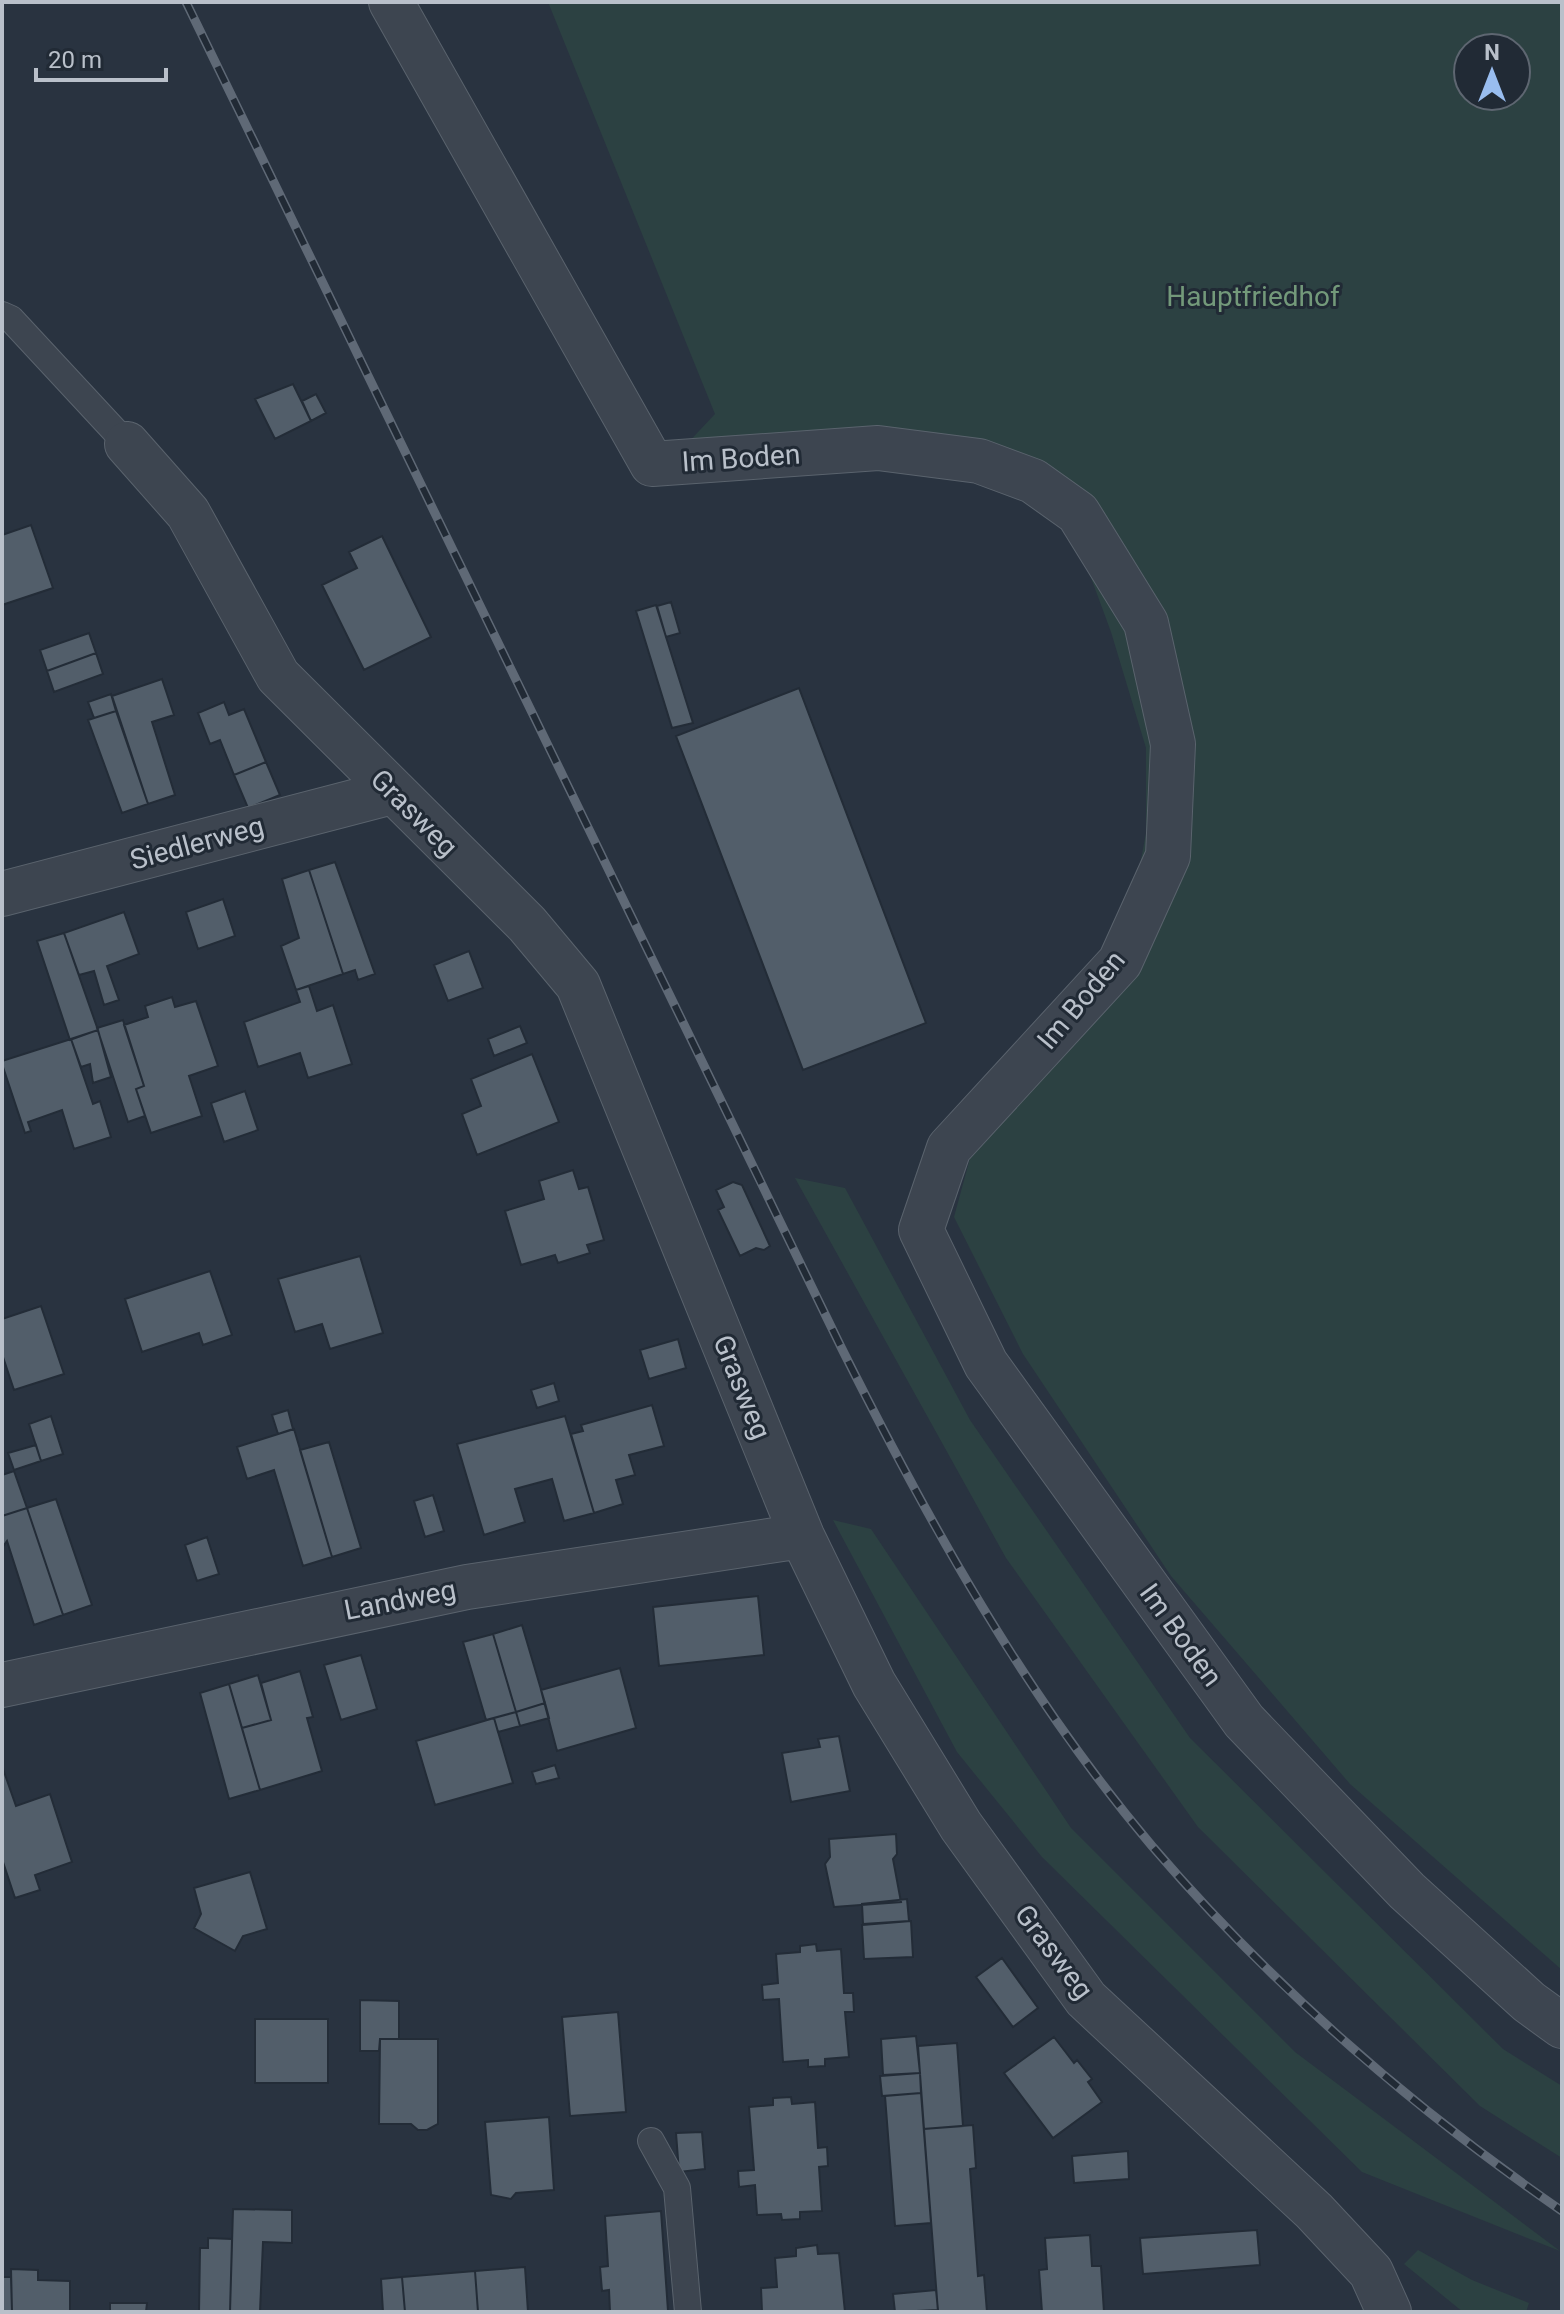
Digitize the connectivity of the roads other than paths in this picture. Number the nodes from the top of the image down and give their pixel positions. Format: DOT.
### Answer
graph roads {
  1 [pos="391,2"];
  2 [pos="2,315"];
  3 [pos="127,444"];
  4 [pos="392,792"];
  5 [pos="2,894"];
  6 [pos="802,1536"];
  7 [pos="2,1685"];
  8 [pos="1562,2026"];
  9 [pos="651,2141"];
  10 [pos="688,2312"];
  11 [pos="1389,2312"];
  12 [pos="1401,2312"];
  13 [pos="1416,2312"];
  1 -- 8 [label="street, Im Boden"];
  2 -- 3 [label="lane"];
  3 -- 4 [label="street, Grasweg"];
  4 -- 5 [label="street, Siedlerweg"];
  4 -- 6 [label="street, Grasweg"];
  6 -- 7 [label="street, Landweg"];
  6 -- 11 [label="street, Grasweg"];
  9 -- 10 [label="lane"];
  12 -- 13 [label="street"];
}
